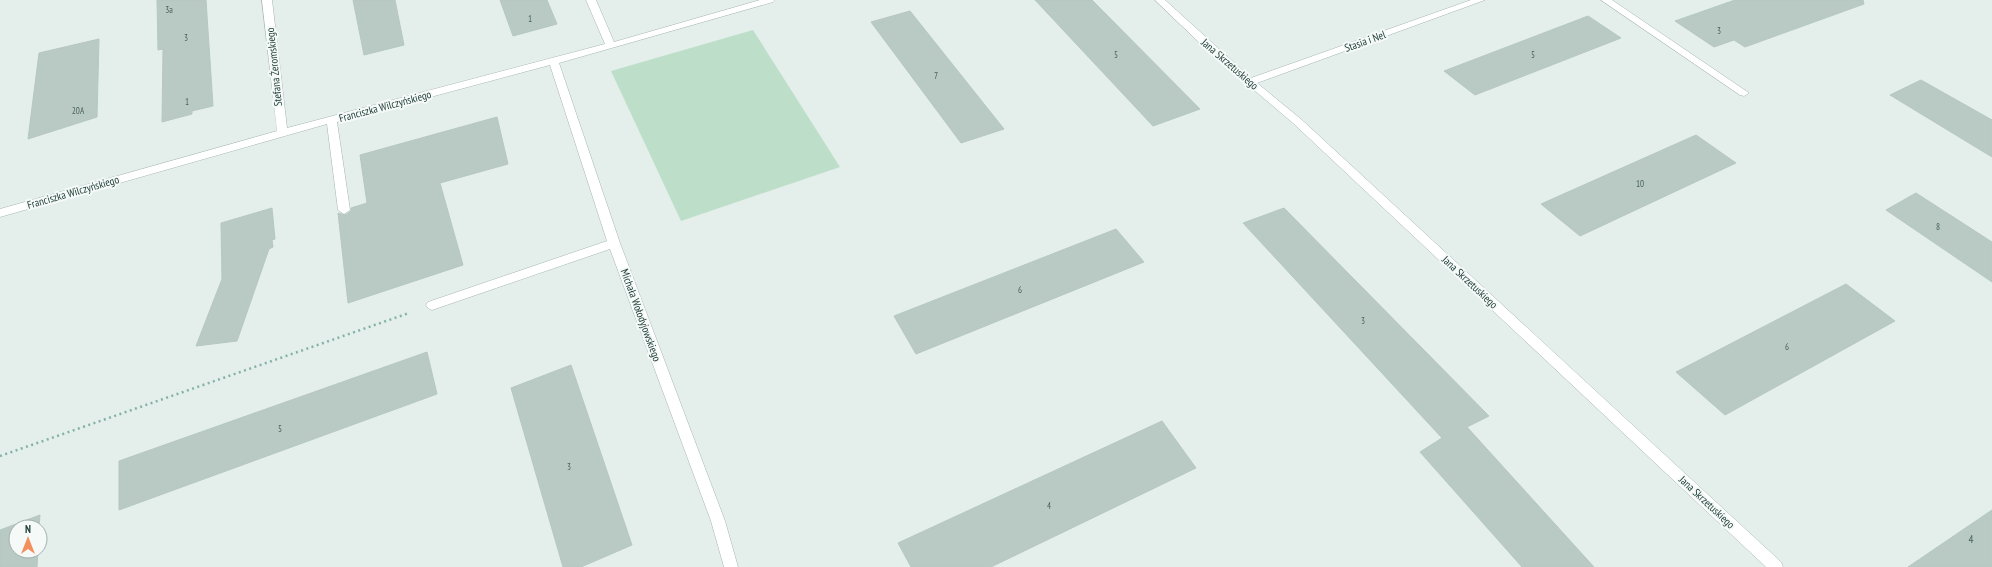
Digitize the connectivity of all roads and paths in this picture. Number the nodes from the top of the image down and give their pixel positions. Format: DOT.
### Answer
graph roads {
  1 [pos="267,0"];
  2 [pos="591,0"];
  3 [pos="770,0"];
  4 [pos="1160,0"];
  5 [pos="1480,0"];
  6 [pos="1606,0"];
  7 [pos="611,46"];
  8 [pos="553,61"];
  9 [pos="1249,82"];
  10 [pos="1744,92"];
  11 [pos="332,120"];
  12 [pos="282,133"];
  13 [pos="344,210"];
  14 [pos="0,213"];
  15 [pos="614,243"];
  16 [pos="432,305"];
  17 [pos="0,456"];
  18 [pos="731,567"];
  19 [pos="1776,567"];
  1 -- 12 [label="street, Stefana Żeromskiego"];
  2 -- 7 [label="street"];
  3 -- 7 [label="street, Franciszka Wilczyńskiego"];
  4 -- 9 [label="street, Jana Skrzetuskiego"];
  5 -- 9 [label="street, Stasia i Nel"];
  6 -- 10 [label="street"];
  7 -- 8 [label="street, Franciszka Wilczyńskiego"];
  8 -- 11 [label="street, Franciszka Wilczyńskiego"];
  8 -- 15 [label="street, Michała Wołodyjowskiego"];
  9 -- 19 [label="street, Jana Skrzetuskiego"];
  11 -- 12 [label="street, Franciszka Wilczyńskiego"];
  11 -- 13 [label="street"];
  12 -- 14 [label="street, Franciszka Wilczyńskiego"];
  15 -- 16 [label="street"];
  15 -- 18 [label="street, Michała Wołodyjowskiego"];
  16 -- 17 [label="path"];
}
